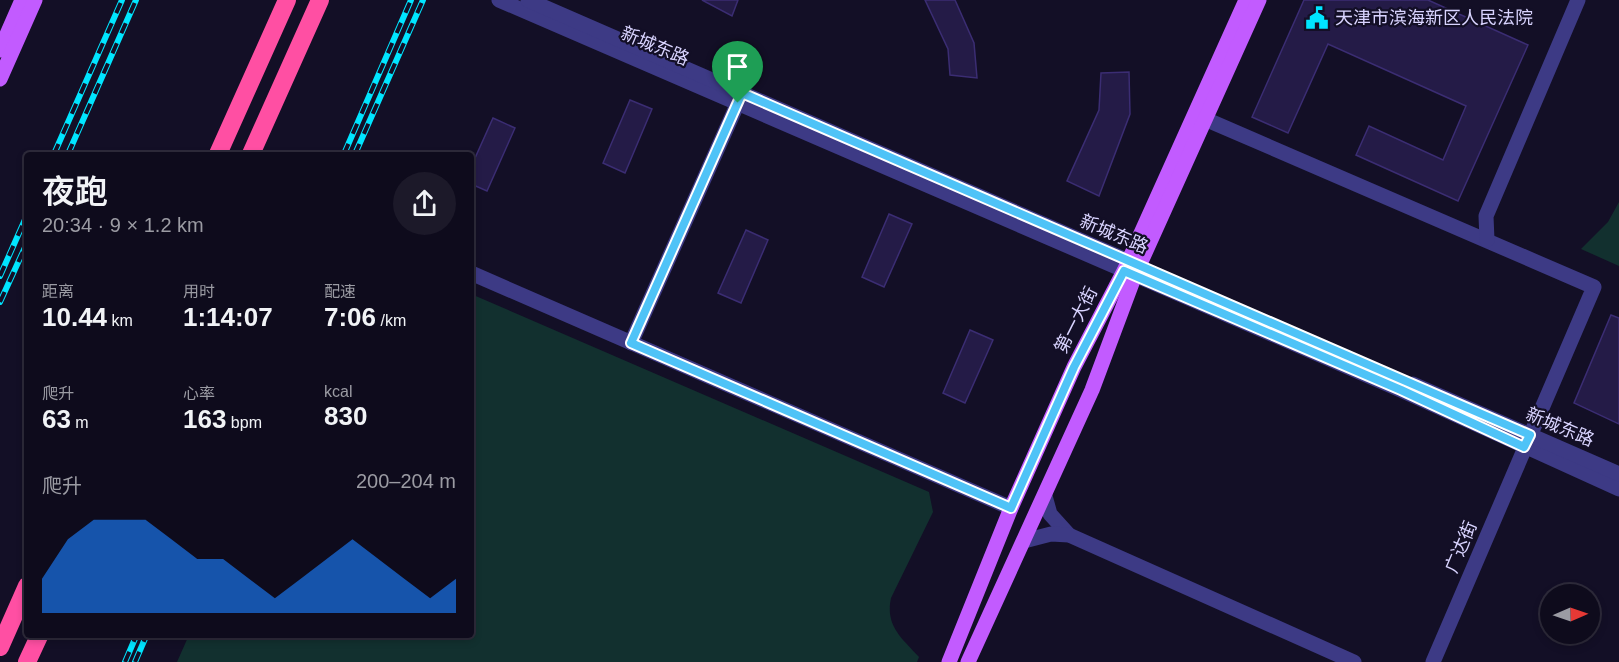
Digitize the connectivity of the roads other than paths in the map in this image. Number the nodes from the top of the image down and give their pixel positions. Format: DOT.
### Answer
graph roads {
  1 [pos="22,0"];
  2 [pos="35,0"];
  3 [pos="287,0"];
  4 [pos="320,0"];
  5 [pos="499,0"];
  6 [pos="528,0"];
  7 [pos="1246,0"];
  8 [pos="1258,0"];
  9 [pos="1578,0"];
  10 [pos="0,50"];
  11 [pos="0,79"];
  12 [pos="740,98"];
  13 [pos="1205,119"];
  14 [pos="219,152"];
  15 [pos="252,152"];
  16 [pos="1487,240"];
  17 [pos="1132,268"];
  18 [pos="474,274"];
  19 [pos="631,343"];
  20 [pos="1527,441"];
  21 [pos="1619,474"];
  22 [pos="1619,489"];
  23 [pos="1045,496"];
  24 [pos="1011,508"];
  25 [pos="1070,535"];
  26 [pos="1024,541"];
  27 [pos="24,593"];
  28 [pos="37,638"];
  29 [pos="0,647"];
  30 [pos="27,662"];
  31 [pos="949,662"];
  32 [pos="968,662"];
  33 [pos="1354,662"];
  34 [pos="1432,662"];
  1 -- 10 [label="main road"];
  2 -- 11 [label="main road"];
  3 -- 14 [label="highway"];
  4 -- 15 [label="highway"];
  5 -- 12 [label="street, 新城东路"];
  6 -- 12 [label="street, 新城东路"];
  7 -- 17 [label="main road, 第一大街"];
  8 -- 13 [label="main road, 第一大街"];
  9 -- 16 [label="street"];
  12 -- 17 [label="street, 新城东路"];
  12 -- 19 [label="street"];
  13 -- 16 [label="street"];
  13 -- 17 [label="main road, 第一大街"];
  16 -- 20 [label="street, 广达街"];
  17 -- 20 [label="street, 新城东路"];
  17 -- 23 [label="main road, 第一大街"];
  17 -- 24 [label="main road, 第一大街"];
  18 -- 19 [label="street"];
  19 -- 24 [label="street"];
  20 -- 21 [label="street, 新城东路"];
  20 -- 22 [label="street, 新城东路"];
  20 -- 34 [label="street, 广达街"];
  23 -- 25 [label="street"];
  23 -- 26 [label="main road, 第一大街"];
  24 -- 31 [label="main road, 第一大街"];
  25 -- 26 [label="street"];
  25 -- 33 [label="street"];
  26 -- 32 [label="main road, 第一大街"];
  27 -- 29 [label="highway"];
  28 -- 30 [label="highway"];
}
